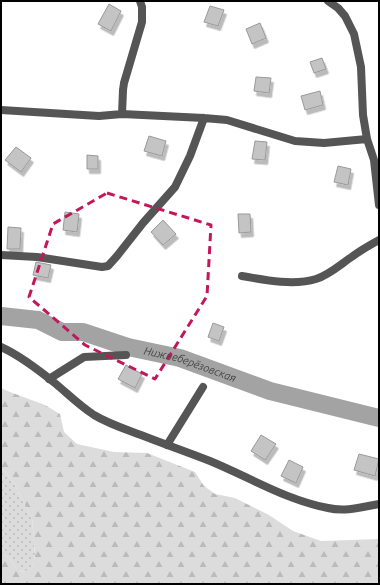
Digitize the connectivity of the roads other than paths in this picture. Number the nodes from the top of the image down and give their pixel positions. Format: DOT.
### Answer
graph roads {
  1 [pos="140,1"];
  2 [pos="328,1"];
  3 [pos="1,110"];
  4 [pos="122,114"];
  5 [pos="204,118"];
  6 [pos="367,139"];
  7 [pos="379,205"];
  8 [pos="379,240"];
  9 [pos="1,255"];
  10 [pos="242,276"];
  11 [pos="1,347"];
  12 [pos="126,355"];
  13 [pos="49,379"];
  14 [pos="204,387"];
  15 [pos="167,445"];
  16 [pos="379,504"];
  1 -- 4 [label="street"];
  2 -- 6 [label="street"];
  3 -- 4 [label="street"];
  4 -- 5 [label="street"];
  5 -- 6 [label="street"];
  5 -- 9 [label="street"];
  6 -- 7 [label="street"];
  8 -- 10 [label="street"];
  11 -- 13 [label="street"];
  12 -- 13 [label="street"];
  13 -- 15 [label="street"];
  14 -- 15 [label="street"];
  15 -- 16 [label="street"];
}
